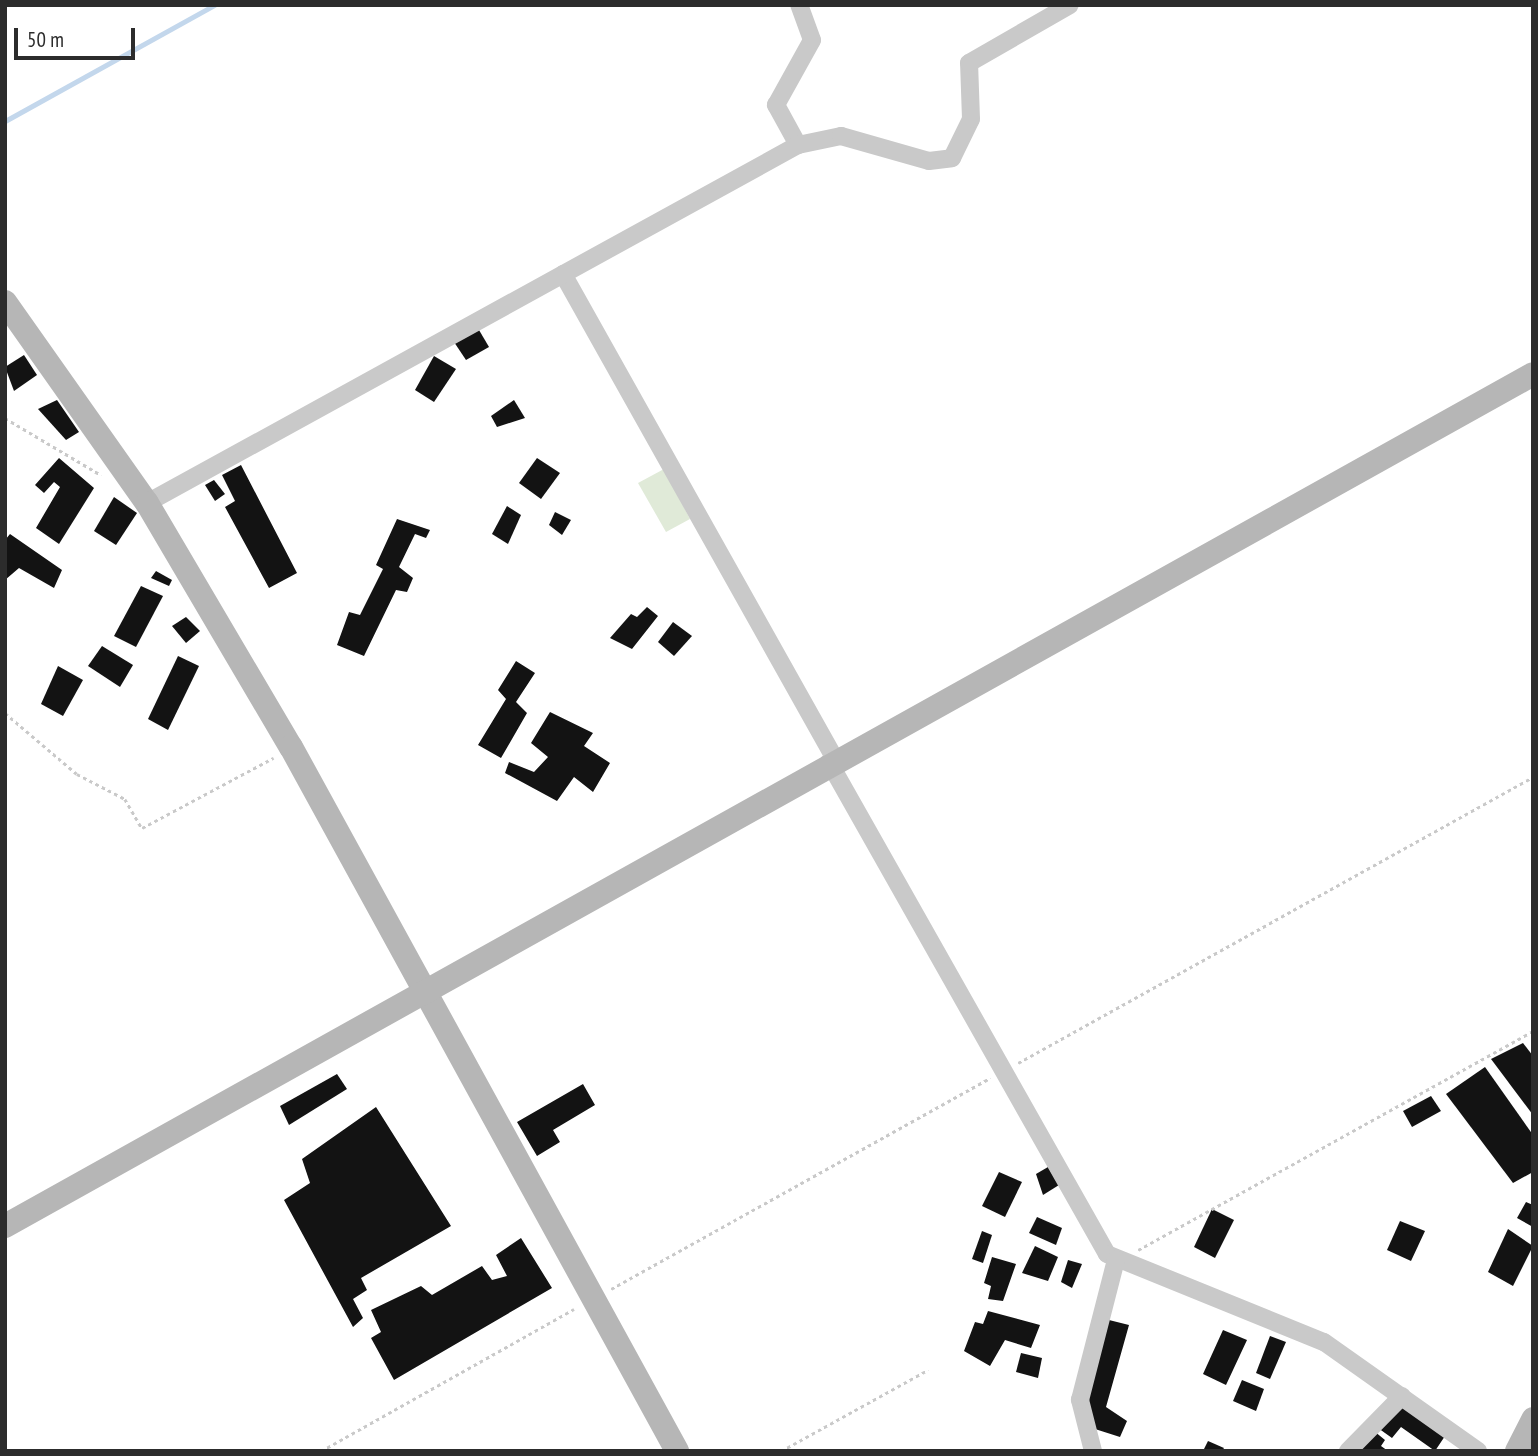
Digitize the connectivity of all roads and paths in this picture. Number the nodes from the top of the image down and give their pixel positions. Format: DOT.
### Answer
graph roads {
  1 [pos="799,5"];
  2 [pos="1070,5"];
  3 [pos="797,145"];
  4 [pos="563,274"];
  5 [pos="5,302"];
  6 [pos="1533,374"];
  7 [pos="5,418"];
  8 [pos="143,497"];
  9 [pos="5,713"];
  10 [pos="291,747"];
  11 [pos="835,770"];
  12 [pos="1533,777"];
  13 [pos="427,992"];
  14 [pos="1533,1031"];
  15 [pos="1000,1072"];
  16 [pos="5,1226"];
  17 [pos="1119,1262"];
  18 [pos="593,1298"];
  19 [pos="928,1370"];
  20 [pos="1402,1396"];
  21 [pos="1533,1419"];
  22 [pos="321,1451"];
  23 [pos="677,1451"];
  24 [pos="781,1451"];
  25 [pos="1093,1451"];
  26 [pos="1348,1451"];
  27 [pos="1478,1451"];
  28 [pos="1517,1451"];
  1 -- 3 [label="street"];
  2 -- 3 [label="street"];
  3 -- 4 [label="street"];
  4 -- 8 [label="street"];
  4 -- 11 [label="street"];
  5 -- 8 [label="street"];
  6 -- 11 [label="street"];
  7 -- 8 [label="path"];
  8 -- 10 [label="street"];
  9 -- 10 [label="path"];
  10 -- 13 [label="street"];
  11 -- 13 [label="street"];
  11 -- 15 [label="street"];
  12 -- 15 [label="path"];
  13 -- 16 [label="street"];
  13 -- 18 [label="street"];
  14 -- 17 [label="path"];
  15 -- 17 [label="street"];
  15 -- 18 [label="path"];
  17 -- 20 [label="street"];
  17 -- 25 [label="street"];
  18 -- 22 [label="path"];
  18 -- 23 [label="street"];
  19 -- 24 [label="path"];
  20 -- 26 [label="street"];
  20 -- 27 [label="street"];
  21 -- 28 [label="street"];
}
